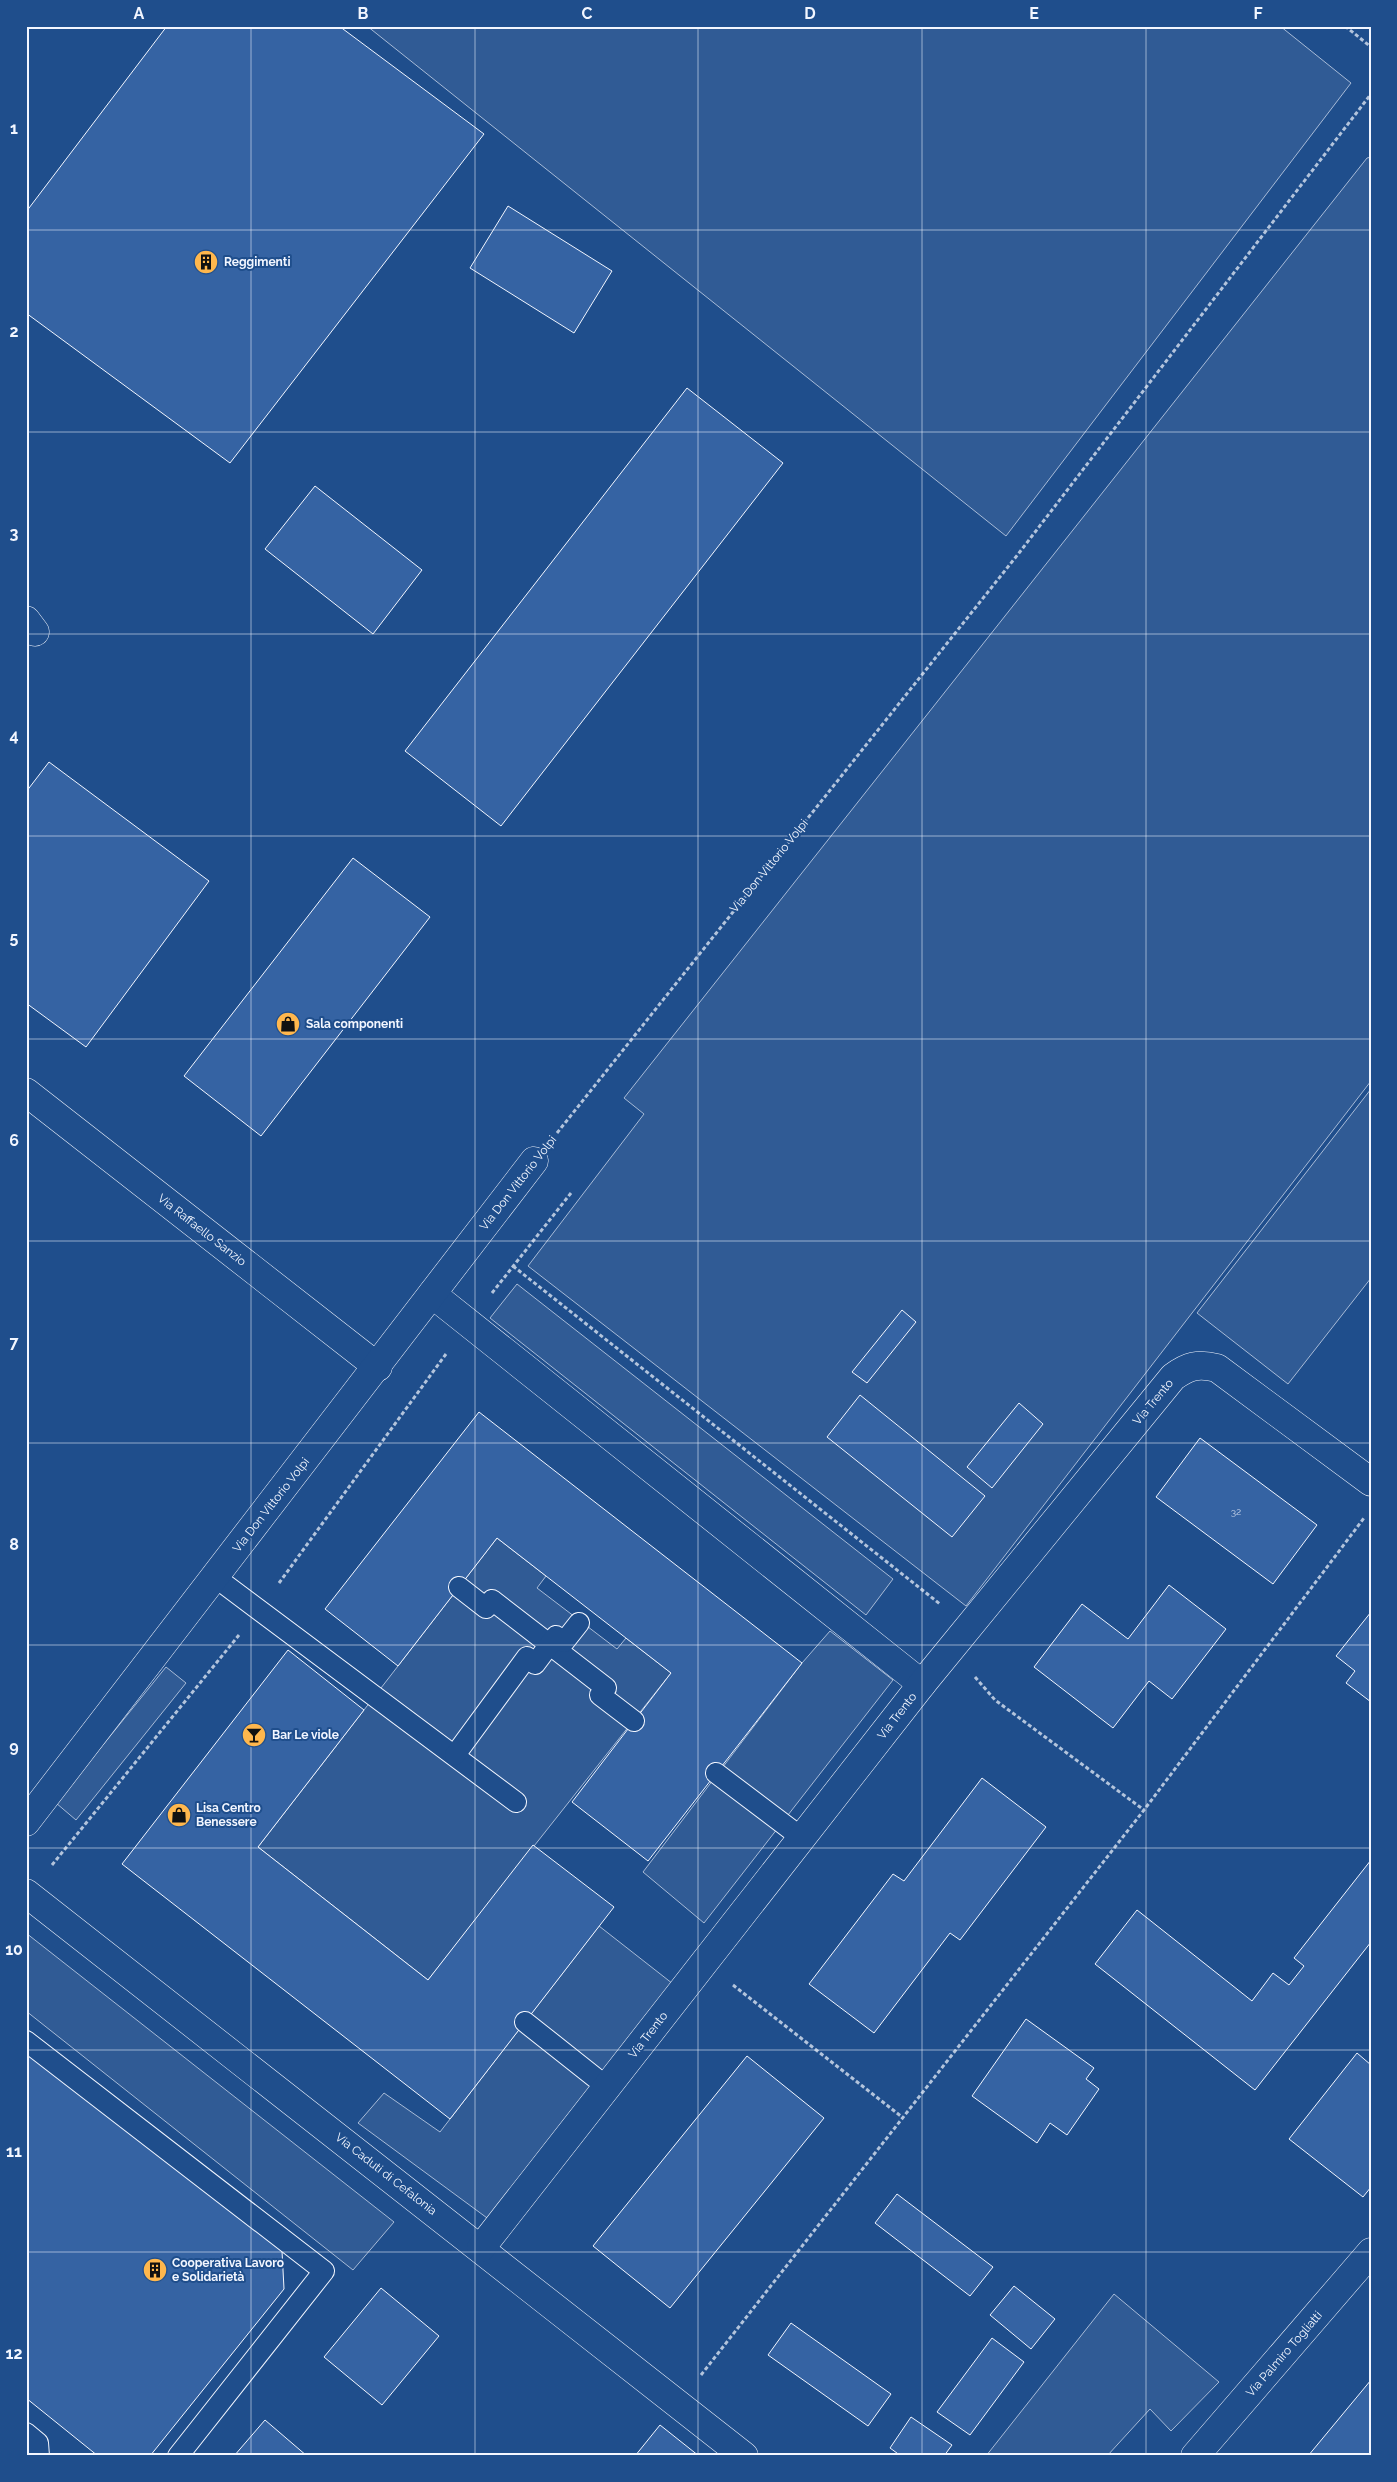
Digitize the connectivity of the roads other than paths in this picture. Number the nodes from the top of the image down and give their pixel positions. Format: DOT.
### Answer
graph roads {
  1 [pos="26,1092"];
  2 [pos="534,1161"];
  3 [pos="432,1294"];
  4 [pos="378,1367"];
  5 [pos="1371,1482"];
  6 [pos="215,1577"];
  7 [pos="459,1587"];
  8 [pos="579,1622"];
  9 [pos="550,1644"];
  10 [pos="922,1684"];
  11 [pos="634,1721"];
  12 [pos="454,1755"];
  13 [pos="716,1773"];
  14 [pos="516,1802"];
  15 [pos="26,1822"];
  16 [pos="802,1838"];
  17 [pos="26,1893"];
  18 [pos="525,2022"];
  19 [pos="26,2041"];
  20 [pos="606,2088"];
  21 [pos="481,2248"];
  22 [pos="1371,2252"];
  23 [pos="26,2433"];
  24 [pos="38,2456"];
  25 [pos="178,2456"];
  26 [pos="744,2456"];
  27 [pos="1195,2456"];
  1 -- 4 [label="street, Via Raffaello Sanzio"];
  2 -- 3 [label="street, Via Don Vittorio Volpi"];
  3 -- 4 [label="street, Via Don Vittorio Volpi"];
  3 -- 10 [label="street"];
  4 -- 6 [label="street, Via Don Vittorio Volpi"];
  5 -- 10 [label="street, Via Trento"];
  6 -- 12 [label="lane"];
  6 -- 15 [label="street, Via Don Vittorio Volpi"];
  7 -- 9 [label="lane"];
  8 -- 9 [label="lane"];
  9 -- 11 [label="lane"];
  9 -- 12 [label="lane"];
  10 -- 16 [label="street, Via Trento"];
  12 -- 14 [label="lane"];
  13 -- 16 [label="lane"];
  16 -- 20 [label="street, Via Trento"];
  17 -- 21 [label="street, Via Caduti di Cefalonia"];
  18 -- 20 [label="lane"];
  19 -- 25 [label="lane"];
  20 -- 21 [label="street, Via Trento"];
  21 -- 26 [label="street, Via Caduti di Cefalonia"];
  22 -- 27 [label="street, Via Palmiro Togliatti"];
  23 -- 24 [label="lane"];
}
